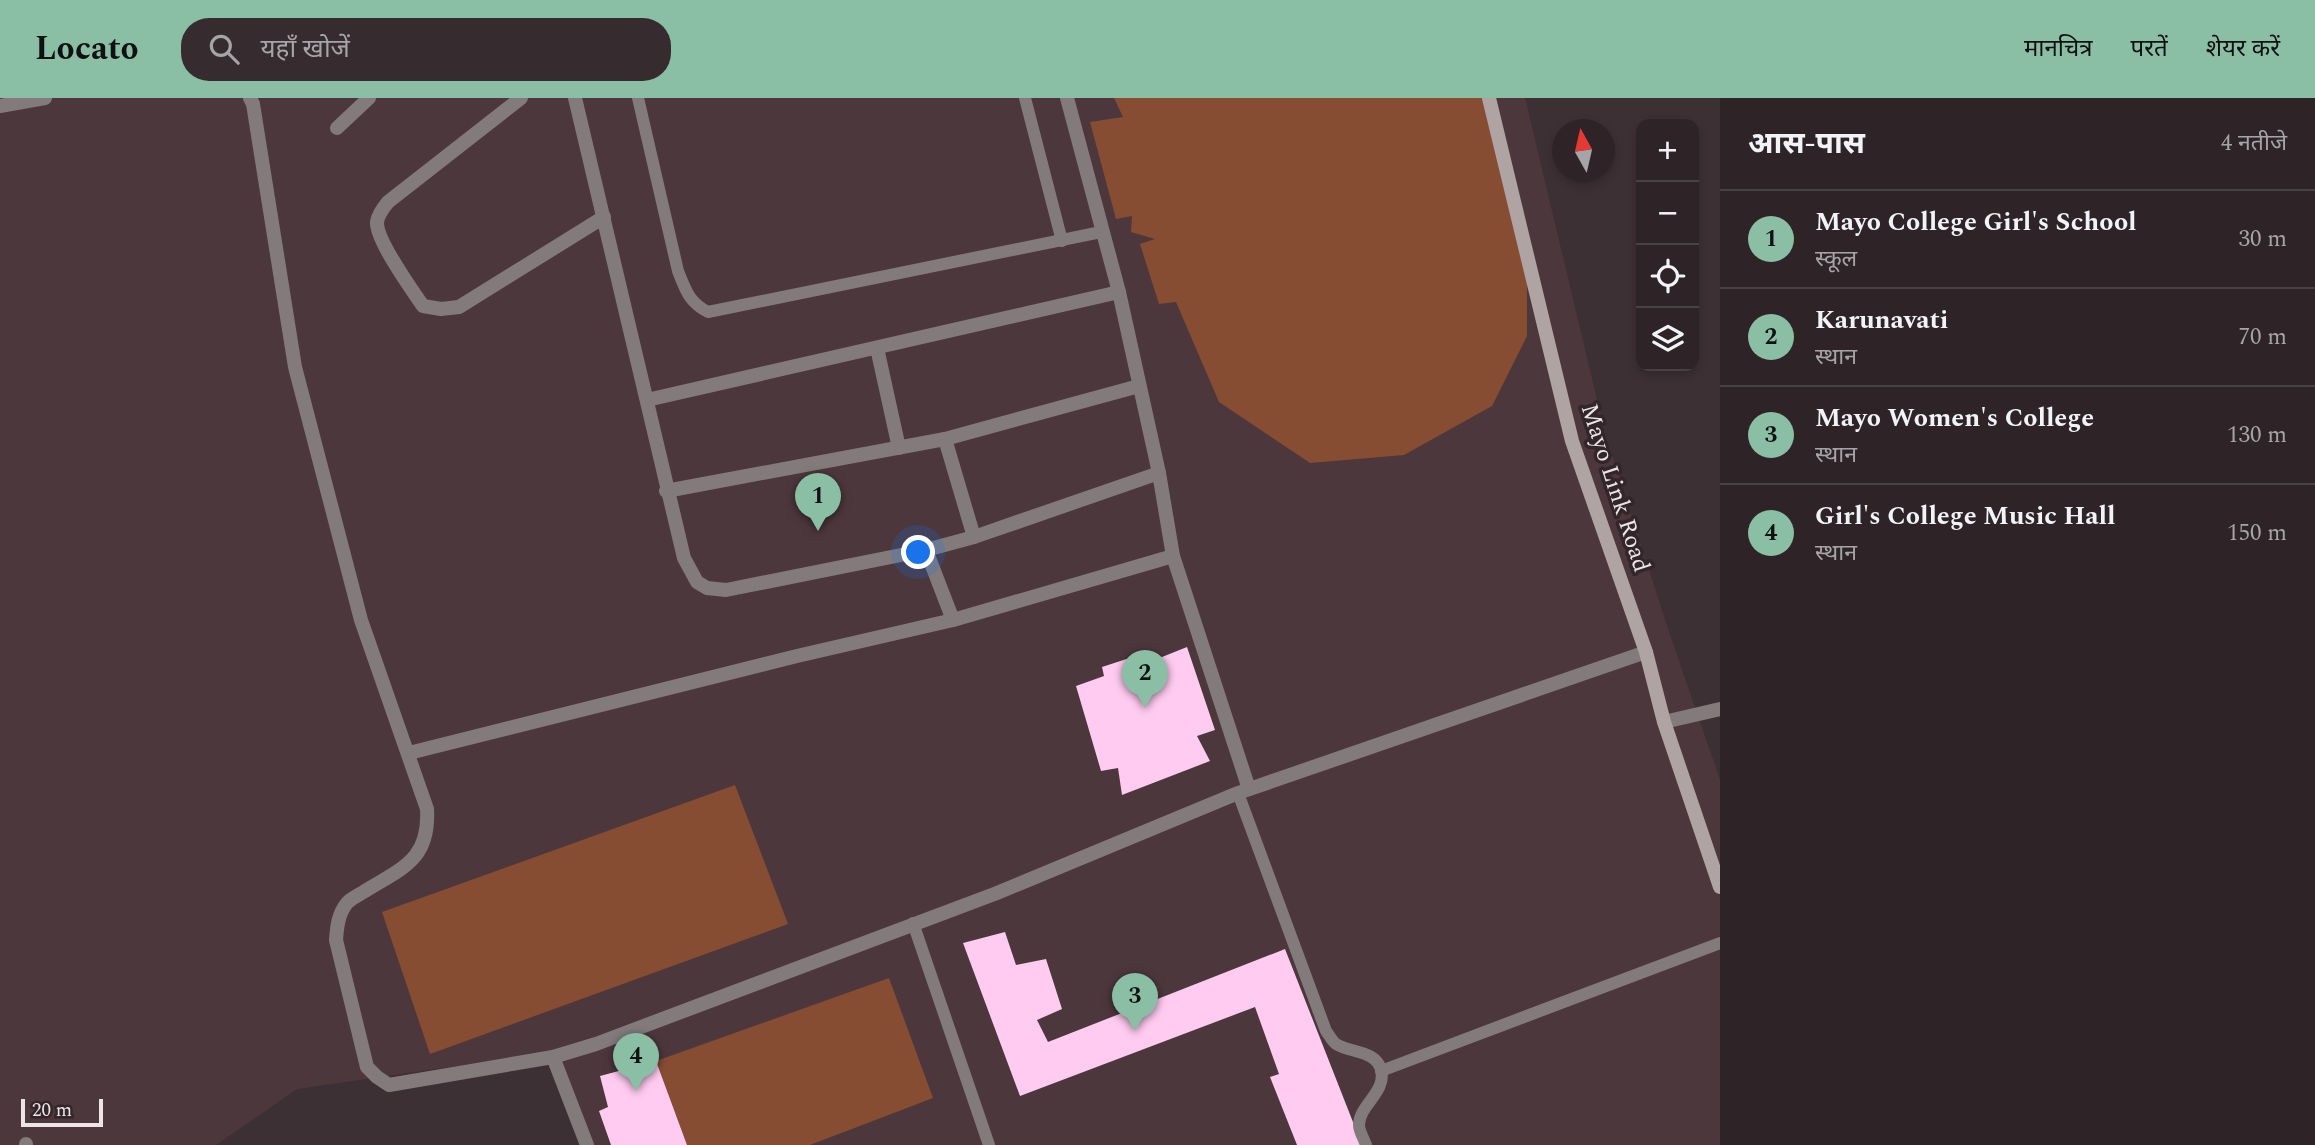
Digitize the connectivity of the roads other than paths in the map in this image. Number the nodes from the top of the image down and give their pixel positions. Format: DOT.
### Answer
graph roads {
  1 [pos="45,98"];
  2 [pos="250,98"];
  3 [pos="369,98"];
  4 [pos="521,98"];
  5 [pos="575,98"];
  6 [pos="638,98"];
  7 [pos="1025,98"];
  8 [pos="1067,98"];
  9 [pos="1489,98"];
  10 [pos="0,106"];
  11 [pos="337,128"];
  12 [pos="604,217"];
  13 [pos="1101,232"];
  14 [pos="1062,241"];
  15 [pos="1119,292"];
  16 [pos="877,348"];
  17 [pos="1139,386"];
  18 [pos="647,400"];
  19 [pos="945,439"];
  20 [pos="899,448"];
  21 [pos="1159,473"];
  22 [pos="666,491"];
  23 [pos="974,537"];
  24 [pos="926,550"];
  25 [pos="1173,556"];
  26 [pos="953,620"];
  27 [pos="1646,652"];
  28 [pos="1720,709"];
  29 [pos="1664,722"];
  30 [pos="409,753"];
  31 [pos="1243,791"];
  32 [pos="1720,887"];
  33 [pos="913,923"];
  34 [pos="1720,943"];
  35 [pos="553,1057"];
  36 [pos="1381,1071"];
  37 [pos="587,1145"];
  38 [pos="989,1145"];
  39 [pos="1366,1145"];
  1 -- 10 [label="street"];
  2 -- 30 [label="street"];
  3 -- 11 [label="street"];
  4 -- 12 [label="street"];
  5 -- 12 [label="street"];
  6 -- 14 [label="lane"];
  7 -- 14 [label="lane"];
  8 -- 13 [label="street"];
  9 -- 27 [label="street, Mayo Link Road"];
  12 -- 18 [label="street"];
  13 -- 14 [label="lane"];
  13 -- 15 [label="street"];
  15 -- 16 [label="street"];
  15 -- 17 [label="street"];
  16 -- 18 [label="street"];
  16 -- 20 [label="street"];
  17 -- 19 [label="street"];
  17 -- 21 [label="street"];
  18 -- 22 [label="street"];
  19 -- 20 [label="street"];
  19 -- 23 [label="street"];
  20 -- 22 [label="street"];
  21 -- 23 [label="street"];
  21 -- 25 [label="street"];
  22 -- 24 [label="street"];
  23 -- 24 [label="street"];
  24 -- 26 [label="street"];
  25 -- 26 [label="street"];
  25 -- 31 [label="street"];
  26 -- 30 [label="street"];
  27 -- 29 [label="street, Mayo Link Road"];
  27 -- 31 [label="street"];
  28 -- 29 [label="street"];
  29 -- 32 [label="street, Mayo Link Road"];
  30 -- 35 [label="street"];
  31 -- 33 [label="street"];
  31 -- 36 [label="lane"];
  33 -- 35 [label="street"];
  33 -- 38 [label="lane"];
  34 -- 36 [label="lane"];
  35 -- 37 [label="street"];
  36 -- 39 [label="lane"];
}
